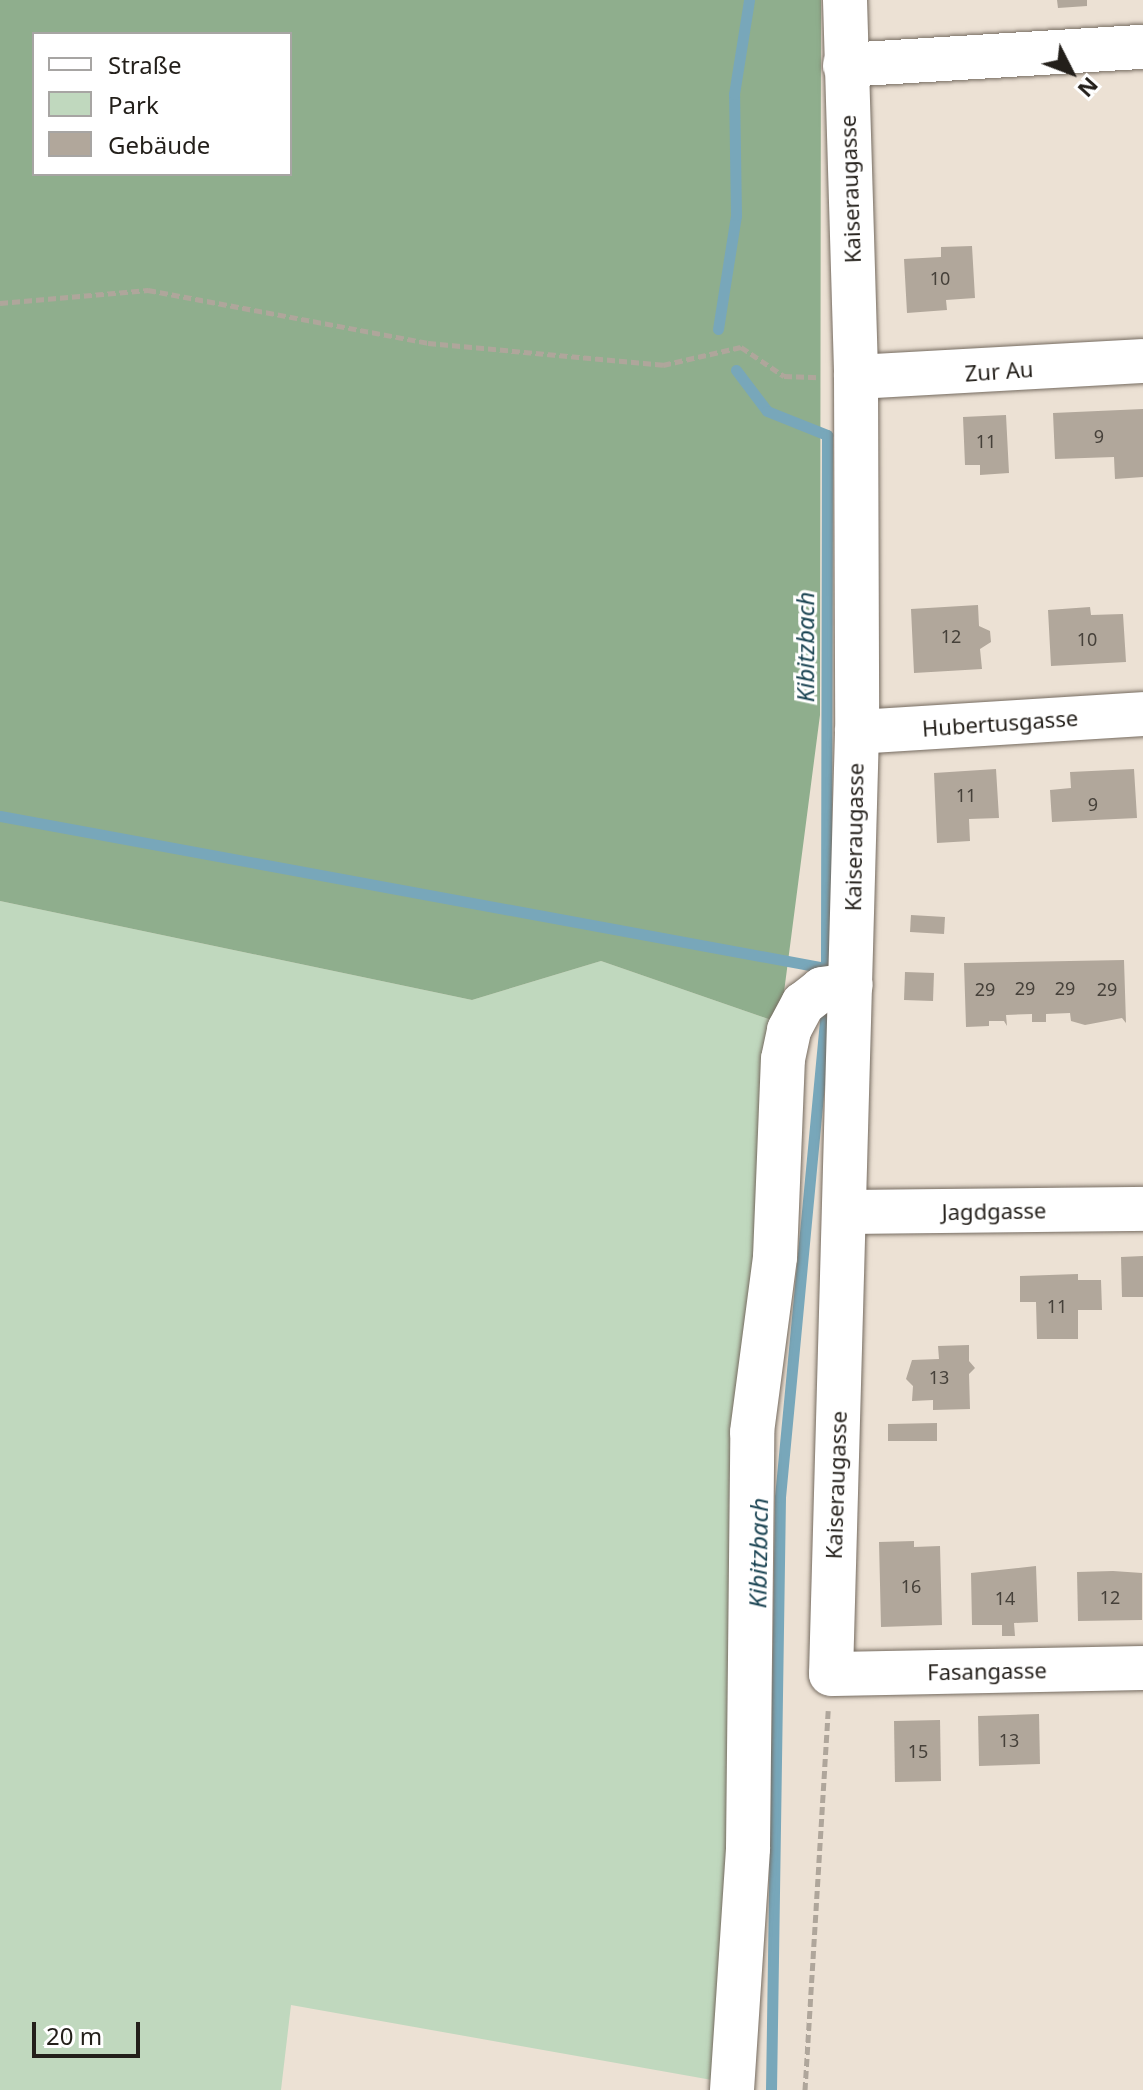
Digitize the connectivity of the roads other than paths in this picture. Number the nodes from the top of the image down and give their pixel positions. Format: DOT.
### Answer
graph roads {
  1 [pos="845,0"];
  2 [pos="1143,47"];
  3 [pos="845,65"];
  4 [pos="1143,361"];
  5 [pos="856,377"];
  6 [pos="1143,714"];
  7 [pos="857,732"];
  8 [pos="851,985"];
  9 [pos="1143,1209"];
  10 [pos="845,1212"];
  11 [pos="1143,1668"];
  12 [pos="831,1674"];
  13 [pos="732,2090"];
  1 -- 3 [label="street, Kaiseraugasse"];
  2 -- 3 [label="street"];
  3 -- 5 [label="street, Kaiseraugasse"];
  4 -- 5 [label="street, Zur Au"];
  5 -- 7 [label="street, Kaiseraugasse"];
  6 -- 7 [label="street, Hubertusgasse"];
  7 -- 8 [label="street, Kaiseraugasse"];
  8 -- 10 [label="street, Kaiseraugasse"];
  8 -- 13 [label="street"];
  9 -- 10 [label="street, Jagdgasse"];
  10 -- 12 [label="street, Kaiseraugasse"];
  11 -- 12 [label="street, Fasangasse"];
}
